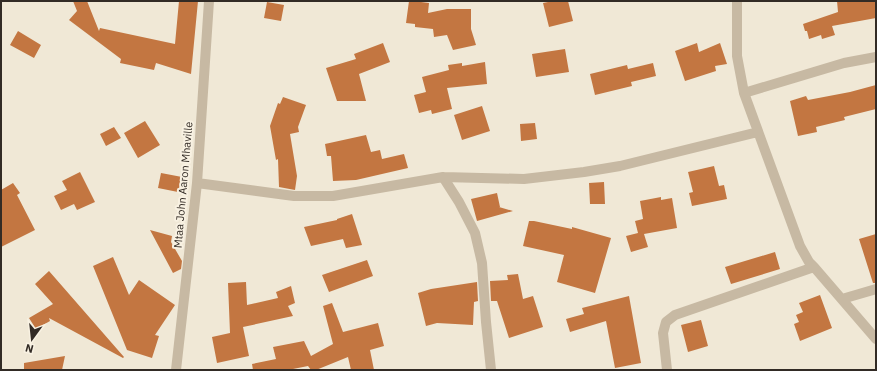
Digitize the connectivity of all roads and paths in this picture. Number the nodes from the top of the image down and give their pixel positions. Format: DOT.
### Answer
graph roads {
  1 [pos="209,1"];
  2 [pos="737,1"];
  3 [pos="876,57"];
  4 [pos="744,93"];
  5 [pos="758,132"];
  6 [pos="443,177"];
  7 [pos="197,183"];
  8 [pos="814,267"];
  9 [pos="876,288"];
  10 [pos="842,299"];
  11 [pos="876,339"];
  12 [pos="176,370"];
  13 [pos="491,370"];
  14 [pos="667,370"];
  1 -- 7 [label="street, Mtaa John Aaron Mhaville"];
  2 -- 4 [label="street"];
  3 -- 4 [label="street"];
  4 -- 5 [label="street"];
  5 -- 6 [label="street"];
  5 -- 8 [label="street"];
  6 -- 7 [label="street"];
  6 -- 13 [label="street"];
  7 -- 12 [label="street, Mtaa John Aaron Mhaville"];
  8 -- 10 [label="street"];
  8 -- 14 [label="street"];
  9 -- 10 [label="street"];
  10 -- 11 [label="street"];
}
